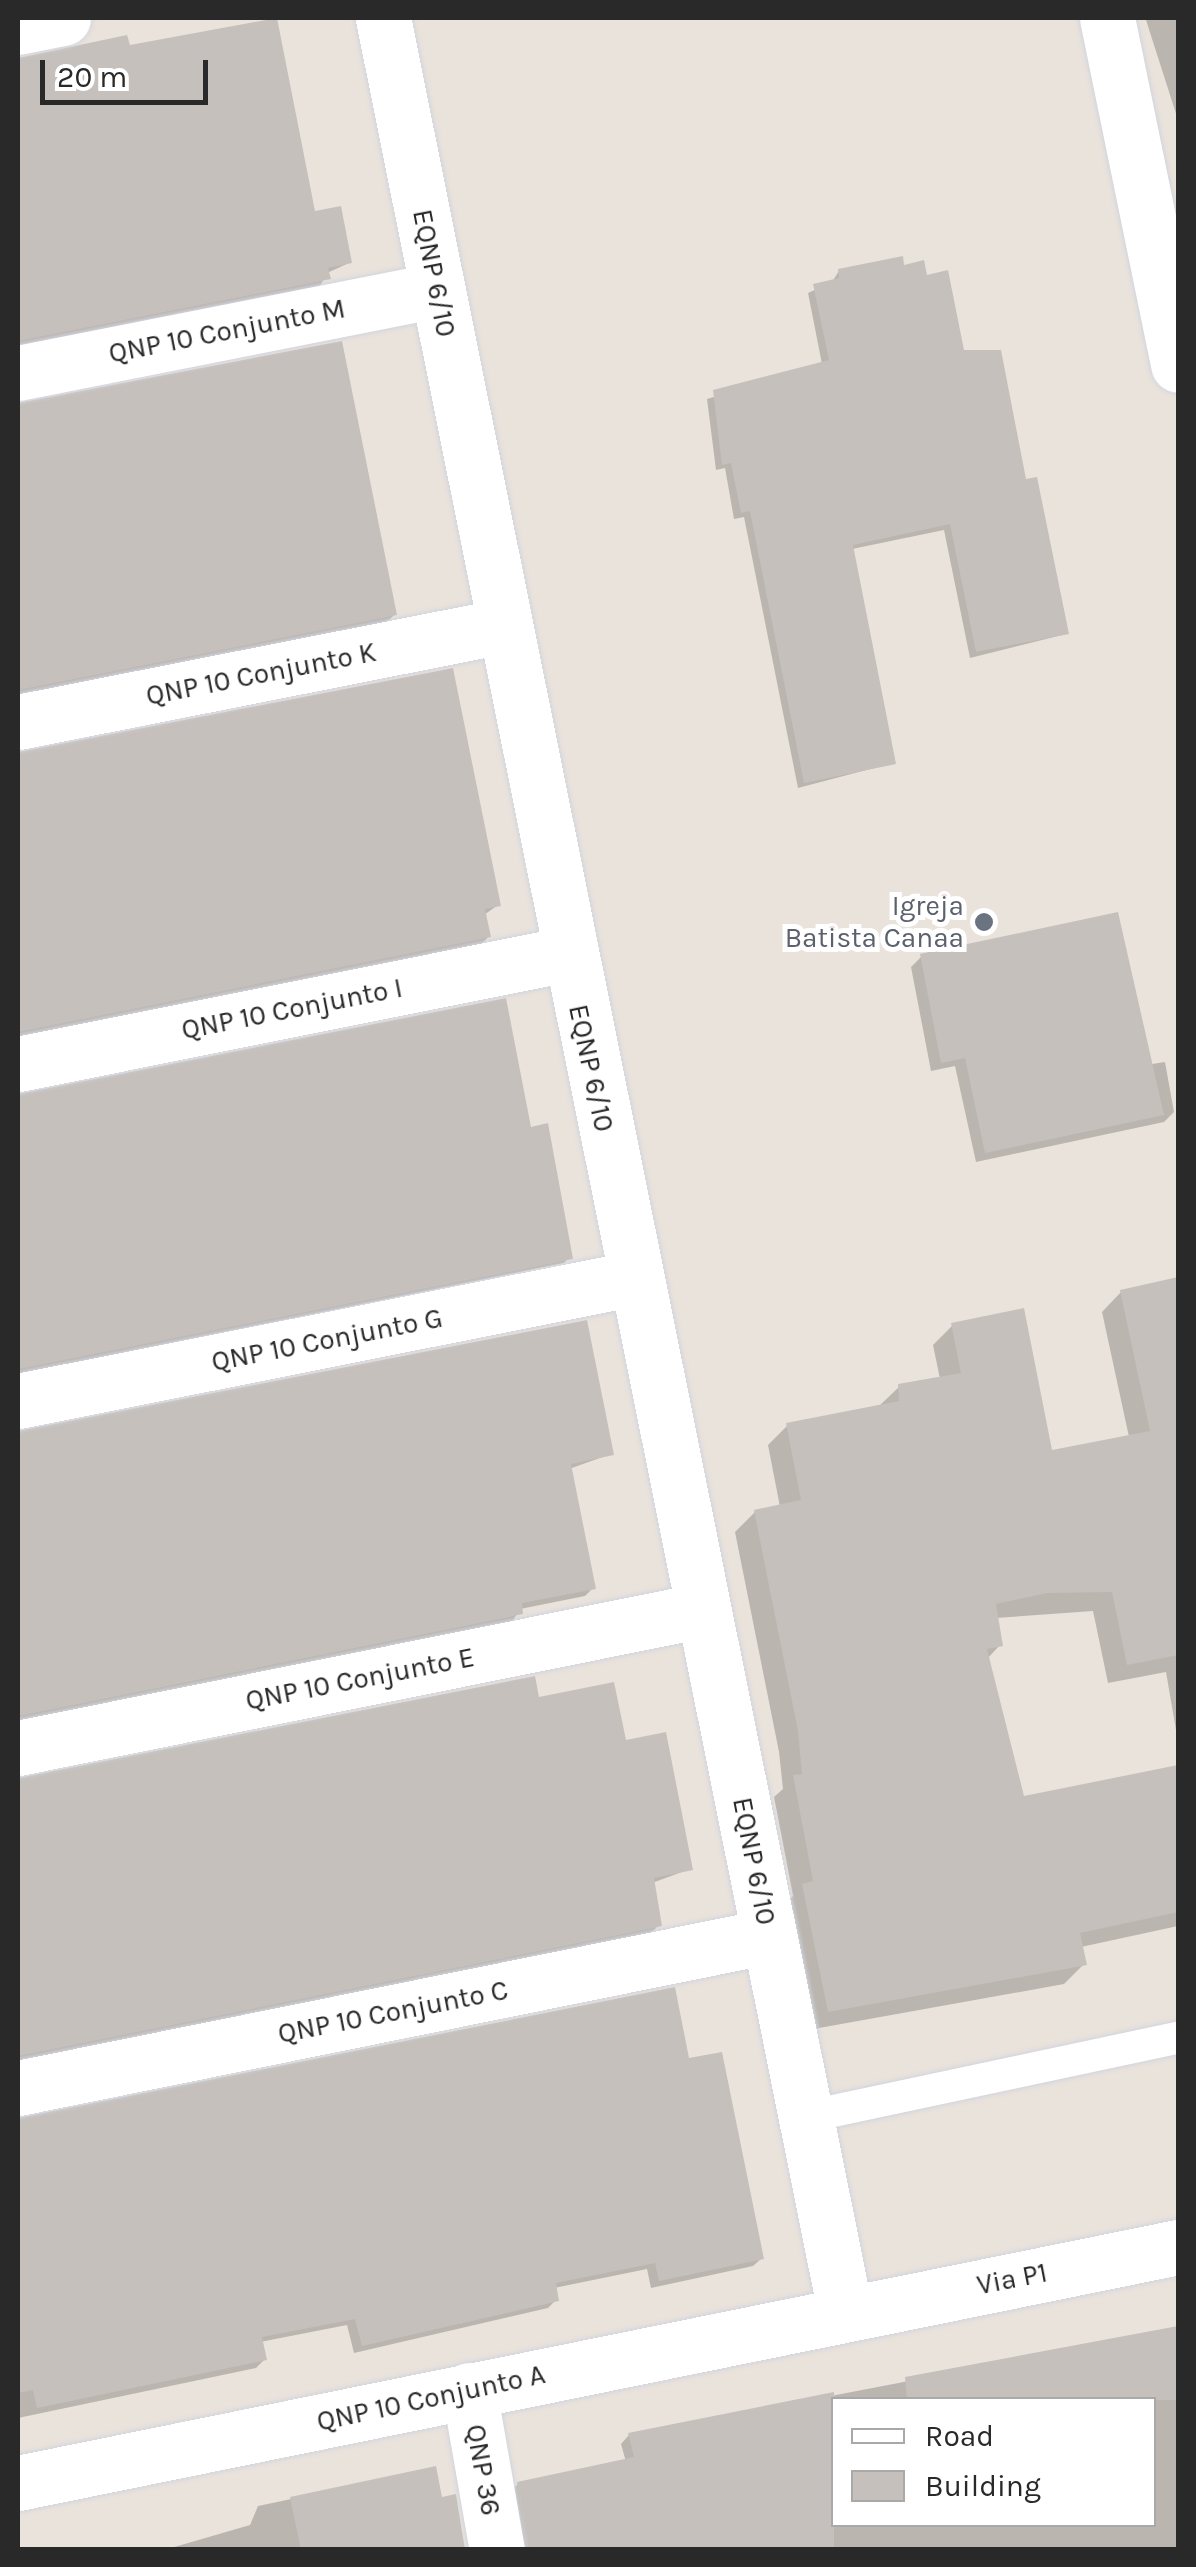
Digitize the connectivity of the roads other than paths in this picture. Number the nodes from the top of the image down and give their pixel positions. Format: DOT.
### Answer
graph roads {
  1 [pos="62,18"];
  2 [pos="383,18"];
  3 [pos="1107,18"];
  4 [pos="18,26"];
  5 [pos="437,290"];
  6 [pos="1178,366"];
  7 [pos="18,373"];
  8 [pos="505,626"];
  9 [pos="18,722"];
  10 [pos="567,954"];
  11 [pos="18,1064"];
  12 [pos="636,1278"];
  13 [pos="18,1402"];
  14 [pos="703,1610"];
  15 [pos="18,1748"];
  16 [pos="769,1936"];
  17 [pos="1178,2038"];
  18 [pos="18,2088"];
  19 [pos="806,2117"];
  20 [pos="1178,2246"];
  21 [pos="845,2312"];
  22 [pos="469,2390"];
  23 [pos="18,2483"];
  24 [pos="497,2550"];
  1 -- 4 [label="street"];
  2 -- 5 [label="street, EQNP 6/10"];
  3 -- 6 [label="street"];
  5 -- 7 [label="street, QNP 10 Conjunto M"];
  5 -- 8 [label="street, EQNP 6/10"];
  8 -- 9 [label="street, QNP 10 Conjunto K"];
  8 -- 10 [label="street, EQNP 6/10"];
  10 -- 11 [label="street, QNP 10 Conjunto I"];
  10 -- 12 [label="street, EQNP 6/10"];
  12 -- 13 [label="street, QNP 10 Conjunto G"];
  12 -- 14 [label="street, EQNP 6/10"];
  14 -- 15 [label="street, QNP 10 Conjunto E"];
  14 -- 16 [label="street, EQNP 6/10"];
  16 -- 18 [label="street, QNP 10 Conjunto C"];
  16 -- 19 [label="street, EQNP 6/10"];
  17 -- 19 [label="lane"];
  19 -- 21 [label="street, EQNP 6/10"];
  20 -- 21 [label="street, Via P1"];
  21 -- 22 [label="street, QNP 10 Conjunto A"];
  22 -- 23 [label="street, QNP 10 Conjunto A"];
  22 -- 24 [label="street, QNP 36"];
}
